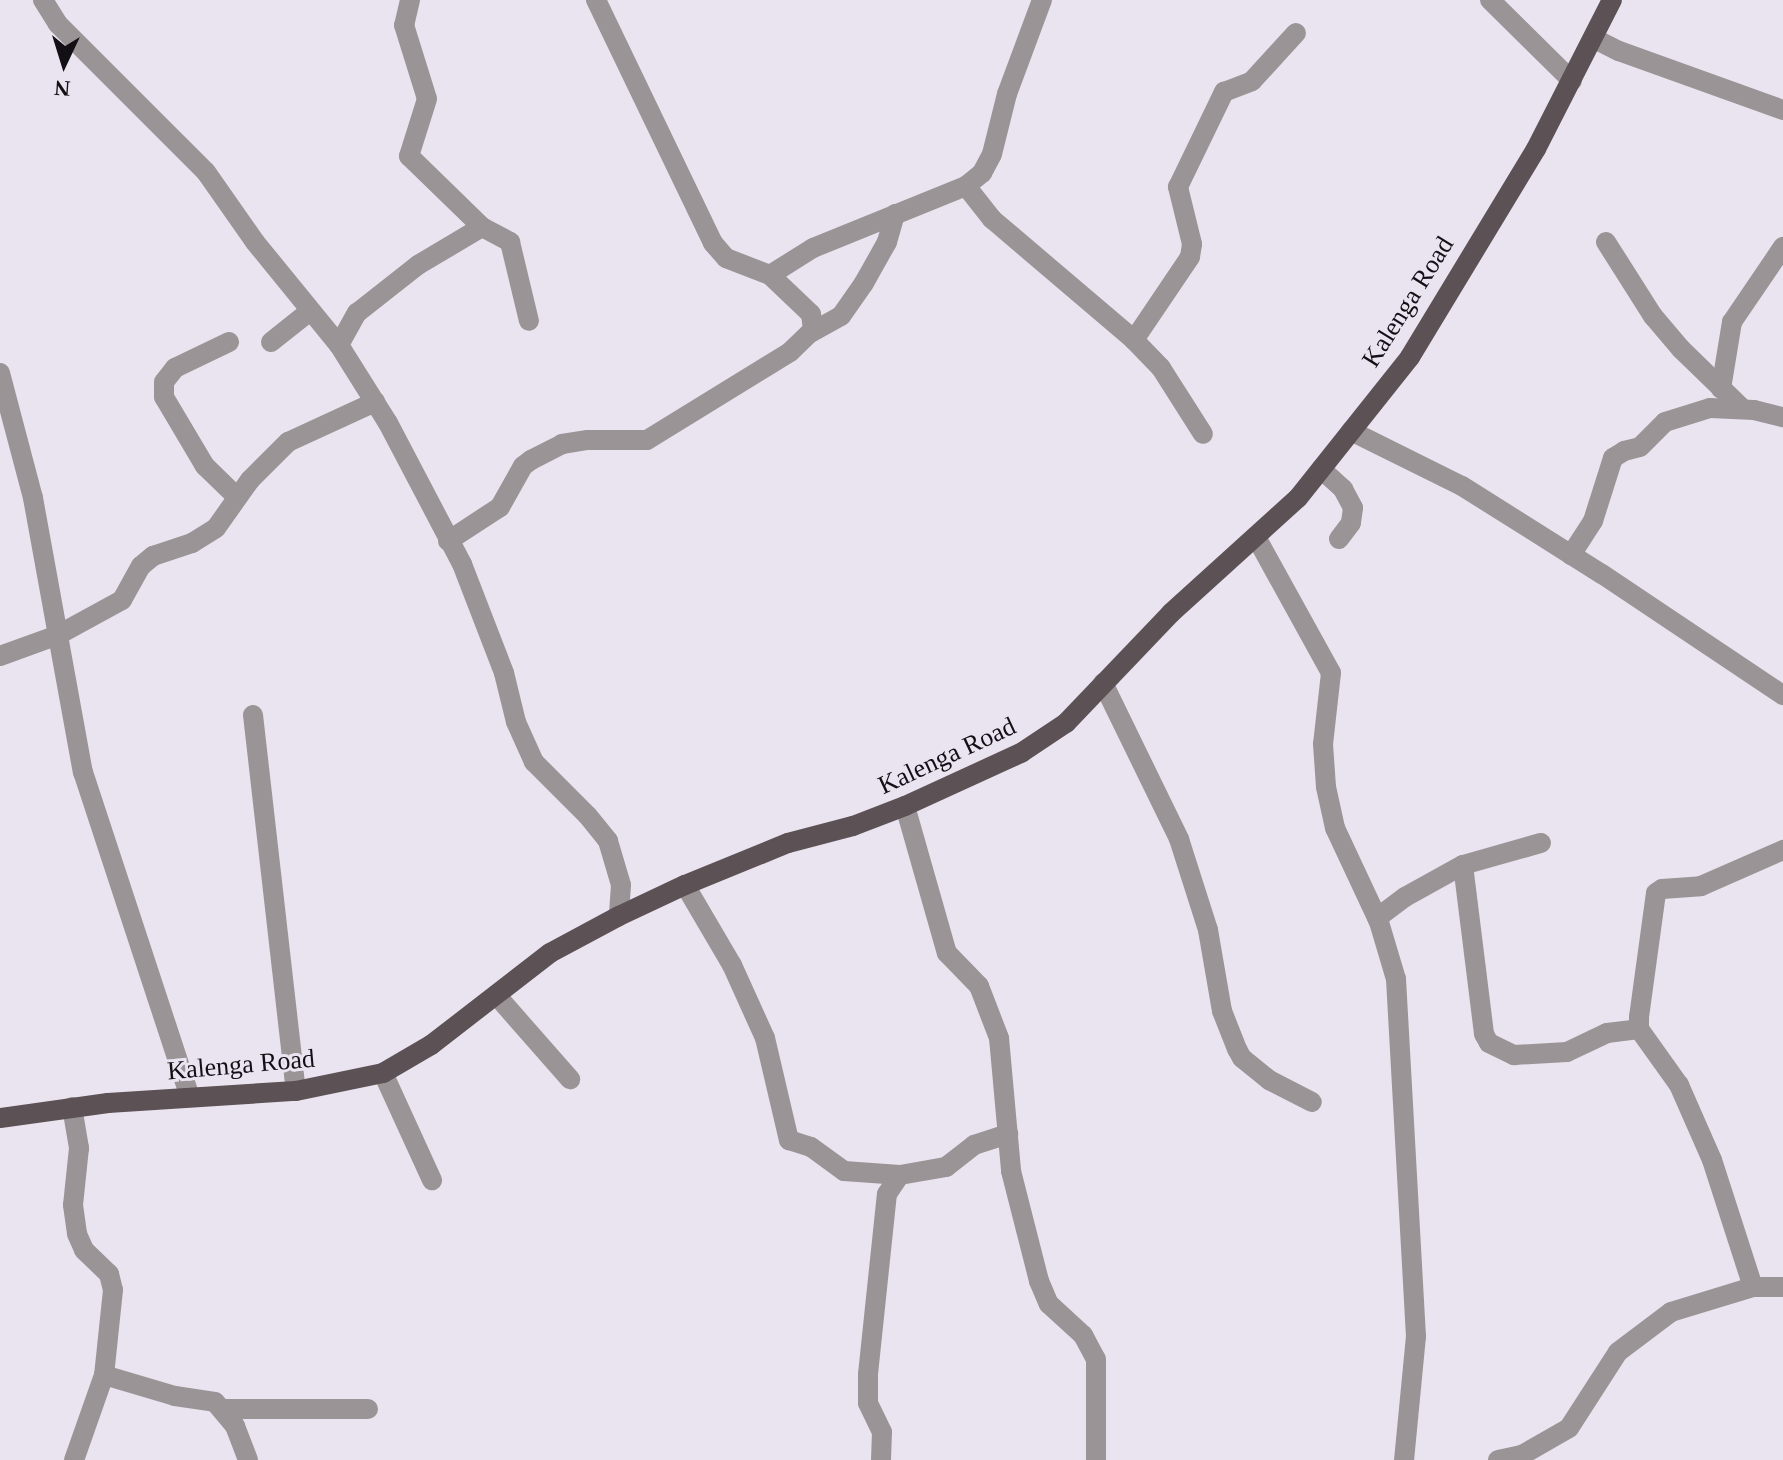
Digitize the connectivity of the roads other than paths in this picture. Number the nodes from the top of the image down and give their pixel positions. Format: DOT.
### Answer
graph roads {
  1 [pos="43,0"];
  2 [pos="410,0"];
  3 [pos="596,0"];
  4 [pos="1042,0"];
  5 [pos="1490,0"];
  6 [pos="1612,0"];
  7 [pos="1296,33"];
  8 [pos="1595,39"];
  9 [pos="1572,81"];
  10 [pos="1783,110"];
  11 [pos="966,186"];
  12 [pos="895,214"];
  13 [pos="482,227"];
  14 [pos="1606,242"];
  15 [pos="1783,247"];
  16 [pos="770,275"];
  17 [pos="310,311"];
  18 [pos="529,321"];
  19 [pos="812,332"];
  20 [pos="1134,340"];
  21 [pos="229,342"];
  22 [pos="271,342"];
  23 [pos="339,345"];
  24 [pos="0,373"];
  25 [pos="1721,389"];
  26 [pos="375,402"];
  27 [pos="1743,409"];
  28 [pos="1783,417"];
  29 [pos="1351,431"];
  30 [pos="1203,434"];
  31 [pos="1321,469"];
  32 [pos="237,497"];
  33 [pos="1256,537"];
  34 [pos="1339,539"];
  35 [pos="448,541"];
  36 [pos="1571,555"];
  37 [pos="58,635"];
  38 [pos="0,656"];
  39 [pos="1103,683"];
  40 [pos="1783,695"];
  41 [pos="253,715"];
  42 [pos="905,806"];
  43 [pos="1541,843"];
  44 [pos="1781,856"];
  45 [pos="1463,865"];
  46 [pos="685,885"];
  47 [pos="619,916"];
  48 [pos="1377,918"];
  49 [pos="497,996"];
  50 [pos="1639,1029"];
  51 [pos="383,1073"];
  52 [pos="570,1079"];
  53 [pos="296,1091"];
  54 [pos="189,1095"];
  55 [pos="1312,1102"];
  56 [pos="72,1107"];
  57 [pos="0,1118"];
  58 [pos="1008,1134"];
  59 [pos="900,1175"];
  60 [pos="432,1180"];
  61 [pos="1753,1287"];
  62 [pos="1783,1287"];
  63 [pos="104,1375"];
  64 [pos="224,1409"];
  65 [pos="368,1409"];
  66 [pos="74,1460"];
  67 [pos="248,1460"];
  68 [pos="881,1460"];
  69 [pos="1096,1460"];
  70 [pos="1404,1460"];
  71 [pos="1498,1460"];
  1 -- 17 [label="street"];
  2 -- 13 [label="street"];
  3 -- 16 [label="street"];
  4 -- 11 [label="street"];
  5 -- 9 [label="street"];
  6 -- 8 [label="main road, Kalenga Road"];
  7 -- 20 [label="street"];
  8 -- 9 [label="main road, Kalenga Road"];
  8 -- 10 [label="street"];
  9 -- 29 [label="main road, Kalenga Road"];
  11 -- 12 [label="street"];
  11 -- 20 [label="street"];
  12 -- 16 [label="street"];
  12 -- 19 [label="street"];
  13 -- 18 [label="street"];
  13 -- 23 [label="street"];
  14 -- 25 [label="street"];
  15 -- 25 [label="street"];
  16 -- 19 [label="street"];
  17 -- 22 [label="street"];
  17 -- 23 [label="street"];
  19 -- 35 [label="street"];
  20 -- 30 [label="street"];
  21 -- 32 [label="street"];
  23 -- 26 [label="street"];
  24 -- 37 [label="street"];
  25 -- 27 [label="street"];
  26 -- 32 [label="street"];
  26 -- 35 [label="street"];
  27 -- 28 [label="street"];
  27 -- 36 [label="street"];
  29 -- 31 [label="main road, Kalenga Road"];
  29 -- 36 [label="street"];
  31 -- 33 [label="main road, Kalenga Road"];
  31 -- 34 [label="street"];
  32 -- 37 [label="street"];
  33 -- 39 [label="main road, Kalenga Road"];
  33 -- 48 [label="street"];
  35 -- 47 [label="street"];
  36 -- 40 [label="street"];
  37 -- 38 [label="street"];
  37 -- 54 [label="street"];
  39 -- 42 [label="main road, Kalenga Road"];
  39 -- 55 [label="street"];
  41 -- 53 [label="street"];
  42 -- 46 [label="main road, Kalenga Road"];
  42 -- 58 [label="street"];
  43 -- 45 [label="street"];
  44 -- 50 [label="street"];
  45 -- 48 [label="street"];
  45 -- 50 [label="street"];
  46 -- 47 [label="main road, Kalenga Road"];
  46 -- 59 [label="street"];
  47 -- 49 [label="main road, Kalenga Road"];
  48 -- 70 [label="street"];
  49 -- 51 [label="main road, Kalenga Road"];
  49 -- 52 [label="street"];
  50 -- 61 [label="street"];
  51 -- 53 [label="main road, Kalenga Road"];
  51 -- 60 [label="street"];
  53 -- 54 [label="main road, Kalenga Road"];
  54 -- 56 [label="main road, Kalenga Road"];
  56 -- 57 [label="main road, Kalenga Road"];
  56 -- 63 [label="street"];
  58 -- 59 [label="street"];
  58 -- 69 [label="street"];
  59 -- 68 [label="street"];
  61 -- 62 [label="street"];
  61 -- 71 [label="street"];
  63 -- 64 [label="street"];
  63 -- 66 [label="street"];
  64 -- 65 [label="street"];
  64 -- 67 [label="street"];
}
